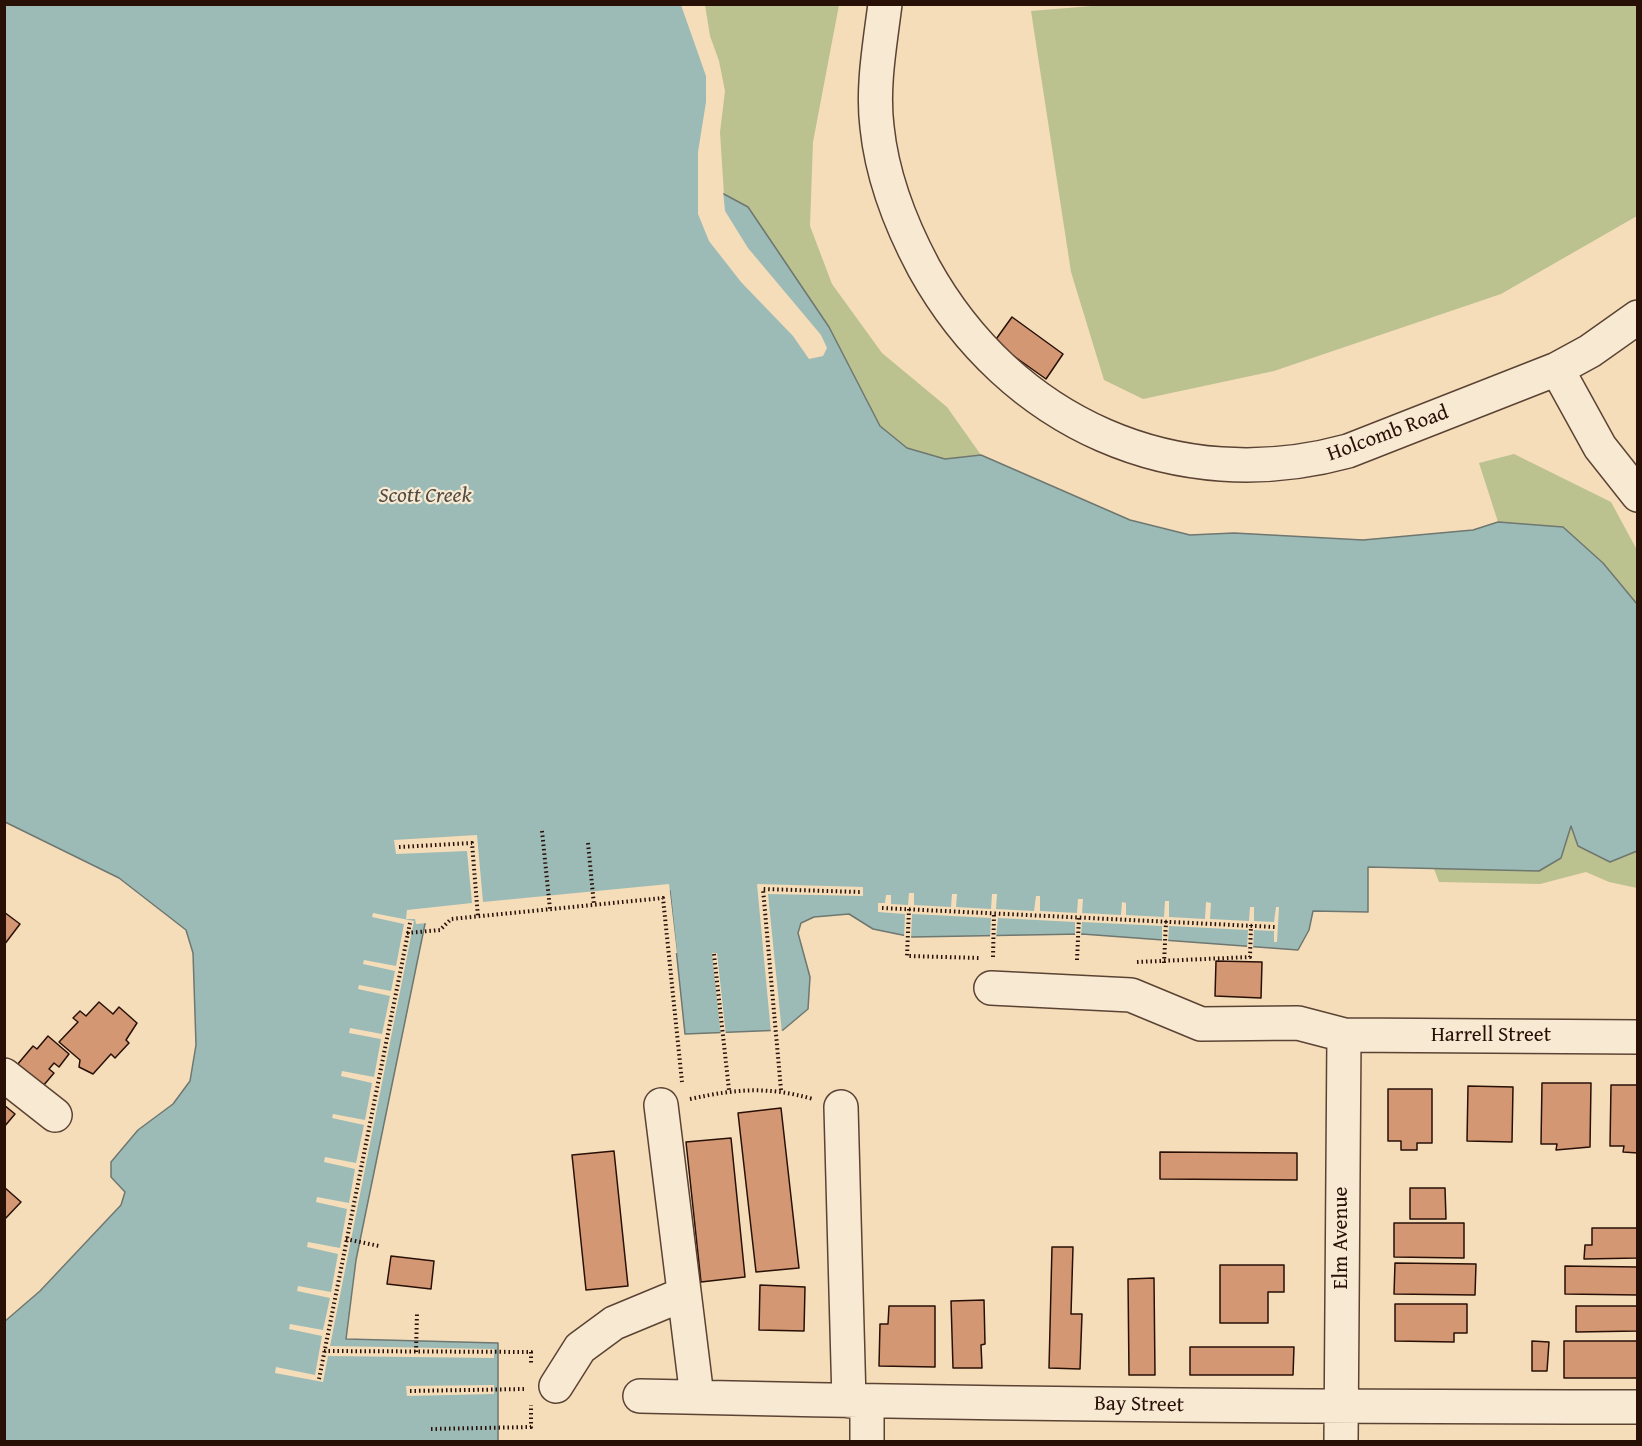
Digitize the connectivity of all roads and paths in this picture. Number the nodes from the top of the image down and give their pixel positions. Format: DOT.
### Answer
graph roads {
  1 [pos="885,4"];
  2 [pos="1638,316"];
  3 [pos="1557,369"];
  4 [pos="1638,495"];
  5 [pos="542,831"];
  6 [pos="588,843"];
  7 [pos="399,847"];
  8 [pos="860,892"];
  9 [pos="594,905"];
  10 [pos="882,908"];
  11 [pos="550,909"];
  12 [pos="909,909"];
  13 [pos="994,913"];
  14 [pos="478,917"];
  15 [pos="1079,917"];
  16 [pos="1166,921"];
  17 [pos="410,923"];
  18 [pos="1251,925"];
  19 [pos="1275,927"];
  20 [pos="407,933"];
  21 [pos="993,949"];
  22 [pos="714,954"];
  23 [pos="907,956"];
  24 [pos="1250,957"];
  25 [pos="1077,960"];
  26 [pos="1164,963"];
  27 [pos="991,988"];
  28 [pos="1344,1035"];
  29 [pos="1638,1037"];
  30 [pos="4,1075"];
  31 [pos="729,1090"];
  32 [pos="782,1090"];
  33 [pos="672,1103"];
  34 [pos="841,1107"];
  35 [pos="54,1115"];
  36 [pos="346,1239"];
  37 [pos="379,1246"];
  38 [pos="684,1294"];
  39 [pos="417,1313"];
  40 [pos="324,1351"];
  41 [pos="416,1352"];
  42 [pos="503,1352"];
  43 [pos="319,1379"];
  44 [pos="555,1386"];
  45 [pos="505,1389"];
  46 [pos="410,1391"];
  47 [pos="640,1396"];
  48 [pos="697,1397"];
  49 [pos="858,1401"];
  50 [pos="1341,1407"];
  51 [pos="1638,1407"];
  52 [pos="507,1427"];
  53 [pos="431,1429"];
  54 [pos="867,1442"];
  55 [pos="1341,1442"];
  1 -- 3 [label="street, Holcomb Road"];
  2 -- 3 [label="street, Holcomb Road"];
  3 -- 4 [label="street"];
  5 -- 11 [label="path"];
  6 -- 9 [label="path"];
  7 -- 14 [label="path"];
  8 -- 32 [label="path"];
  9 -- 11 [label="path"];
  9 -- 33 [label="path"];
  10 -- 12 [label="path"];
  11 -- 14 [label="path"];
  12 -- 13 [label="path"];
  12 -- 23 [label="path"];
  13 -- 15 [label="path"];
  13 -- 21 [label="path"];
  14 -- 20 [label="path"];
  15 -- 16 [label="path"];
  15 -- 25 [label="path"];
  16 -- 18 [label="path"];
  16 -- 26 [label="path"];
  17 -- 20 [label="path"];
  18 -- 19 [label="path"];
  18 -- 24 [label="path"];
  20 -- 36 [label="path"];
  22 -- 31 [label="path"];
  27 -- 28 [label="street, Harrell Street"];
  28 -- 29 [label="street, Harrell Street"];
  28 -- 50 [label="street, Elm Avenue"];
  30 -- 35 [label="street"];
  31 -- 32 [label="path"];
  31 -- 33 [label="path"];
  32 -- 34 [label="path"];
  33 -- 38 [label="street"];
  34 -- 49 [label="street"];
  36 -- 37 [label="path"];
  36 -- 40 [label="path"];
  38 -- 44 [label="street"];
  38 -- 48 [label="street"];
  39 -- 41 [label="path"];
  40 -- 41 [label="path"];
  40 -- 43 [label="path"];
  41 -- 42 [label="path"];
  45 -- 46 [label="path"];
  47 -- 48 [label="street, Bay Street"];
  48 -- 49 [label="street, Bay Street"];
  49 -- 50 [label="street, Bay Street"];
  49 -- 54 [label="street"];
  50 -- 51 [label="street, Bay Street"];
  50 -- 55 [label="street, Elm Avenue"];
  52 -- 53 [label="path"];
}
